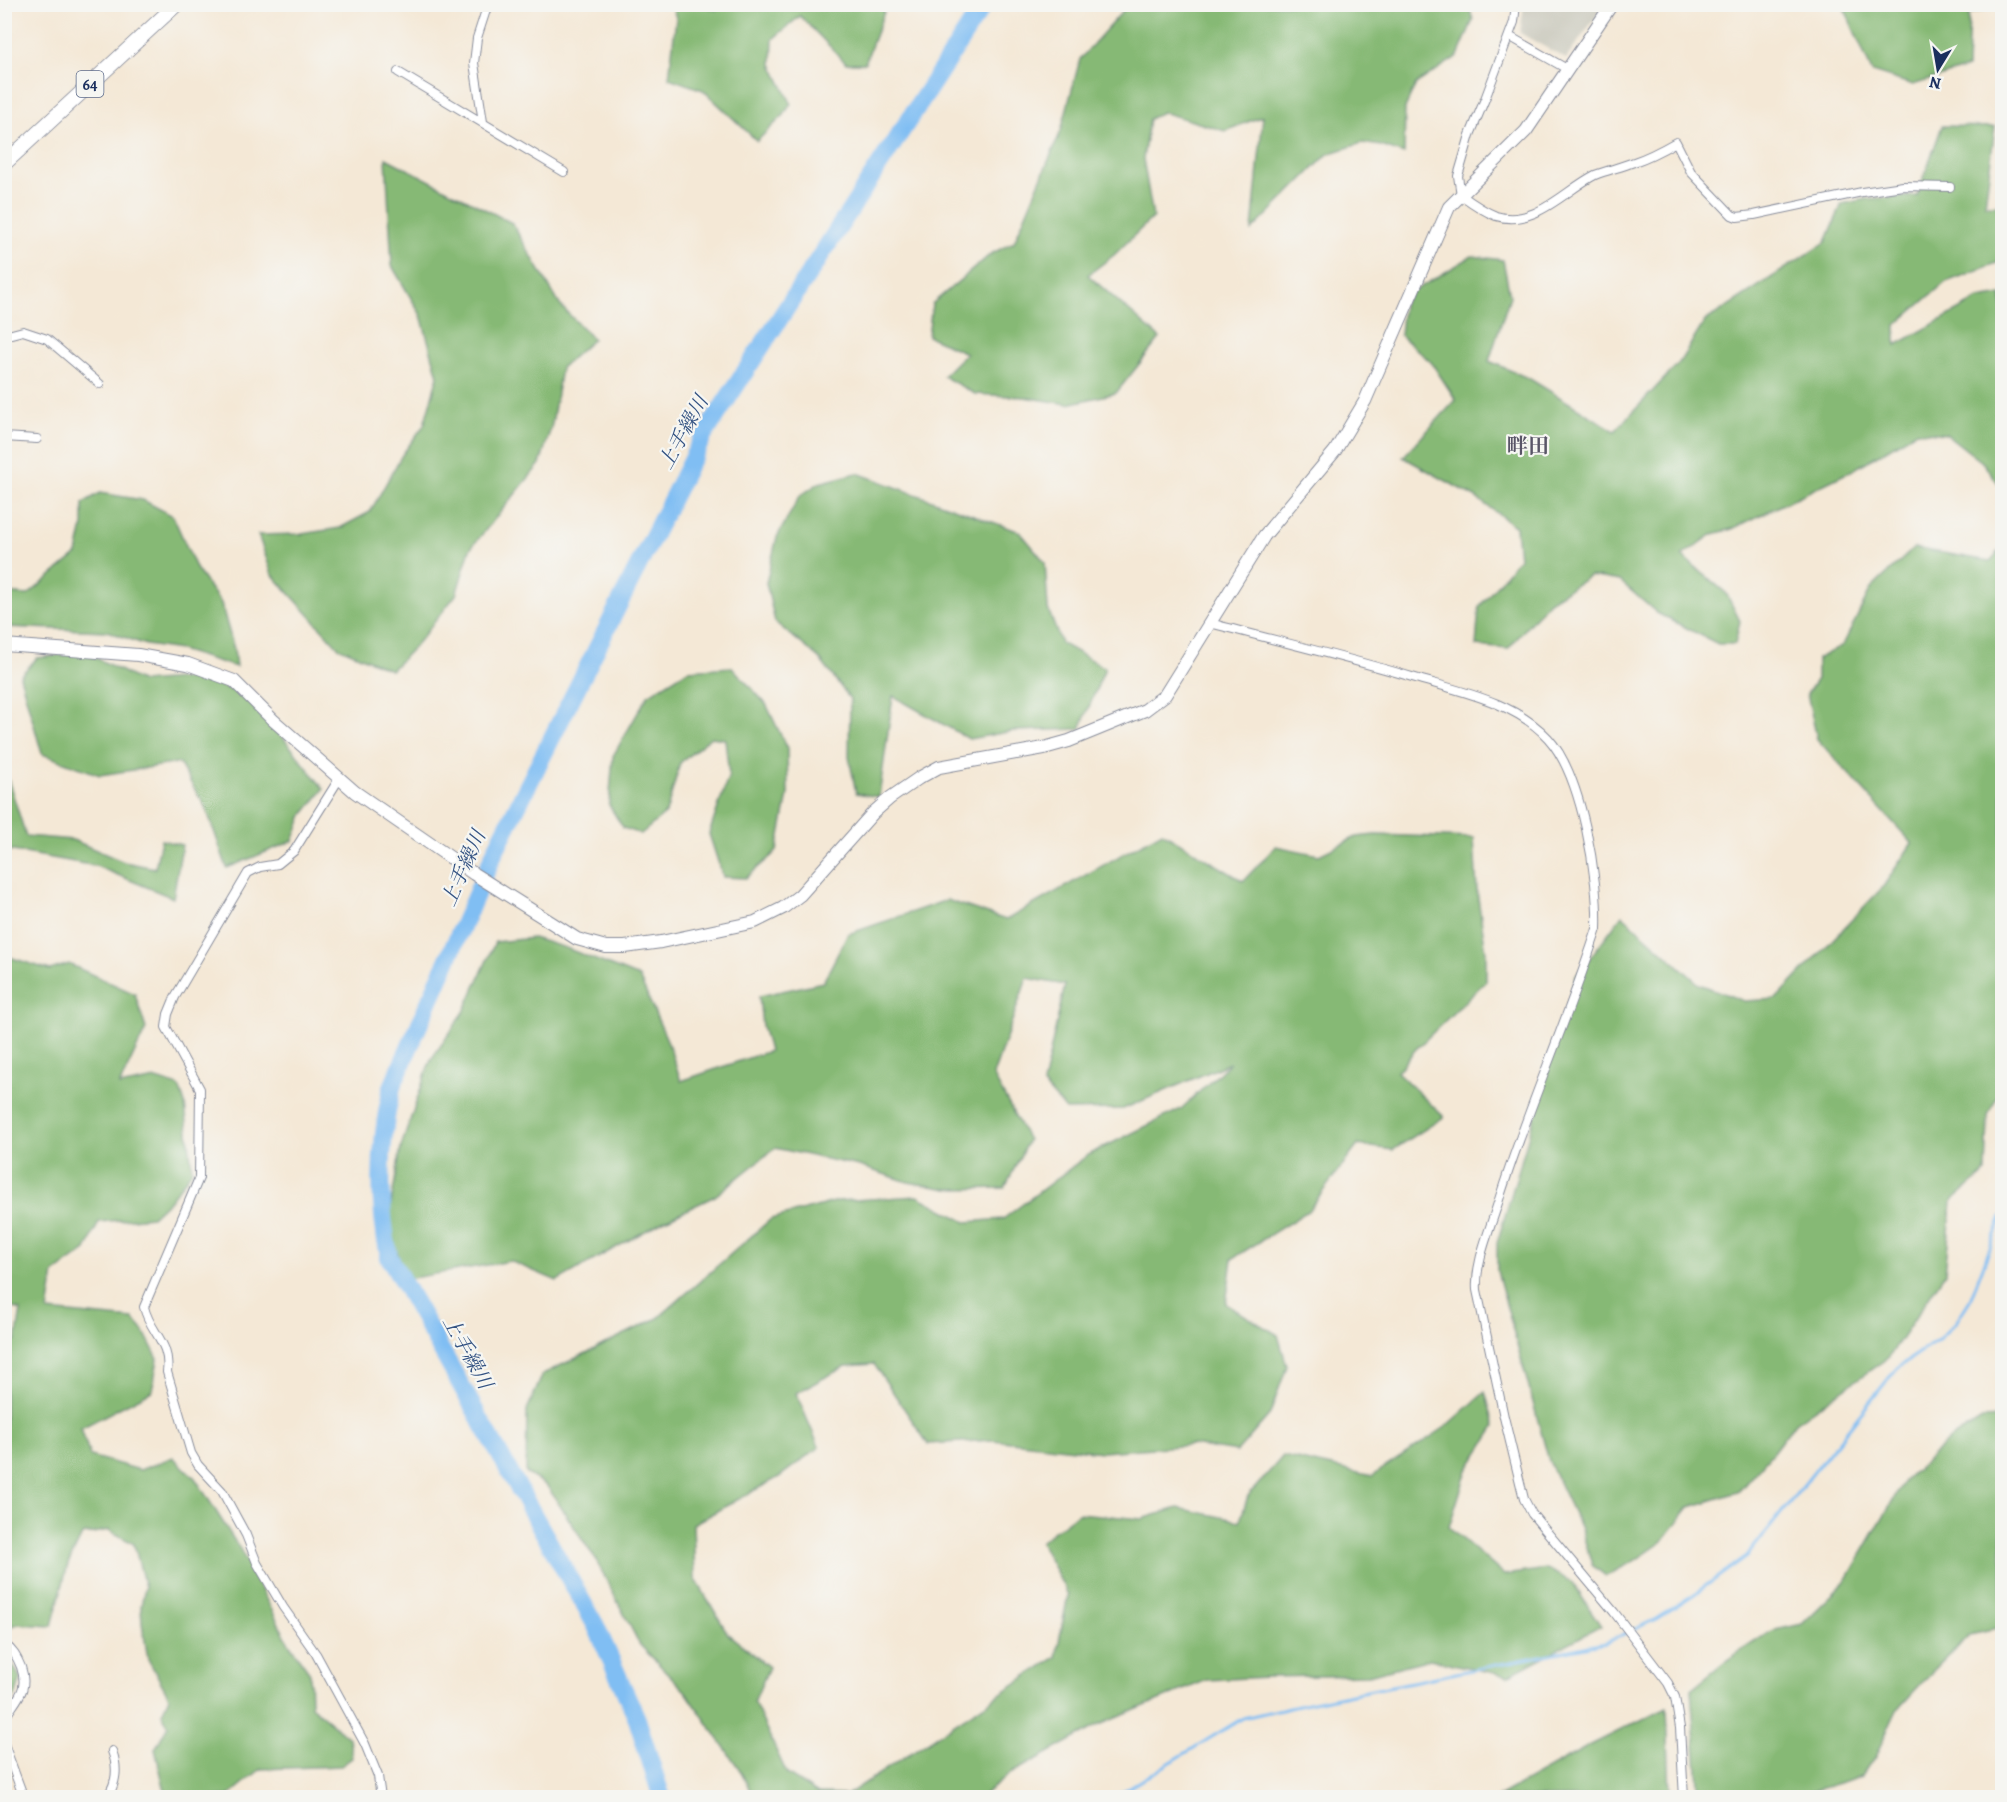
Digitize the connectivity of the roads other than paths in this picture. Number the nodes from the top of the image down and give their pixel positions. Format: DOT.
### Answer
graph roads {
  1 [pos="177,4"];
  2 [pos="488,4"];
  3 [pos="1516,4"];
  4 [pos="1612,4"];
  5 [pos="1509,36"];
  6 [pos="1567,69"];
  7 [pos="398,72"];
  8 [pos="483,122"];
  9 [pos="4,165"];
  10 [pos="564,172"];
  11 [pos="1950,187"];
  12 [pos="1461,195"];
  13 [pos="4,336"];
  14 [pos="100,384"];
  15 [pos="4,437"];
  16 [pos="37,439"];
  17 [pos="1210,623"];
  18 [pos="4,645"];
  19 [pos="339,779"];
  20 [pos="4,1644"];
  21 [pos="4,1719"];
  22 [pos="4,1744"];
  23 [pos="112,1751"];
  24 [pos="24,1797"];
  25 [pos="106,1797"];
  26 [pos="381,1797"];
  27 [pos="1684,1797"];
  1 -- 9 [label="main road, 64"];
  2 -- 8 [label="street"];
  3 -- 5 [label="street"];
  4 -- 6 [label="street"];
  5 -- 6 [label="street"];
  5 -- 12 [label="street"];
  6 -- 12 [label="street"];
  7 -- 8 [label="street"];
  8 -- 10 [label="street"];
  11 -- 12 [label="street"];
  12 -- 17 [label="street"];
  13 -- 14 [label="street"];
  15 -- 16 [label="street"];
  17 -- 19 [label="street"];
  17 -- 27 [label="street"];
  18 -- 19 [label="street"];
  19 -- 26 [label="street"];
  20 -- 21 [label="street"];
  22 -- 24 [label="street"];
  23 -- 25 [label="street"];
}
